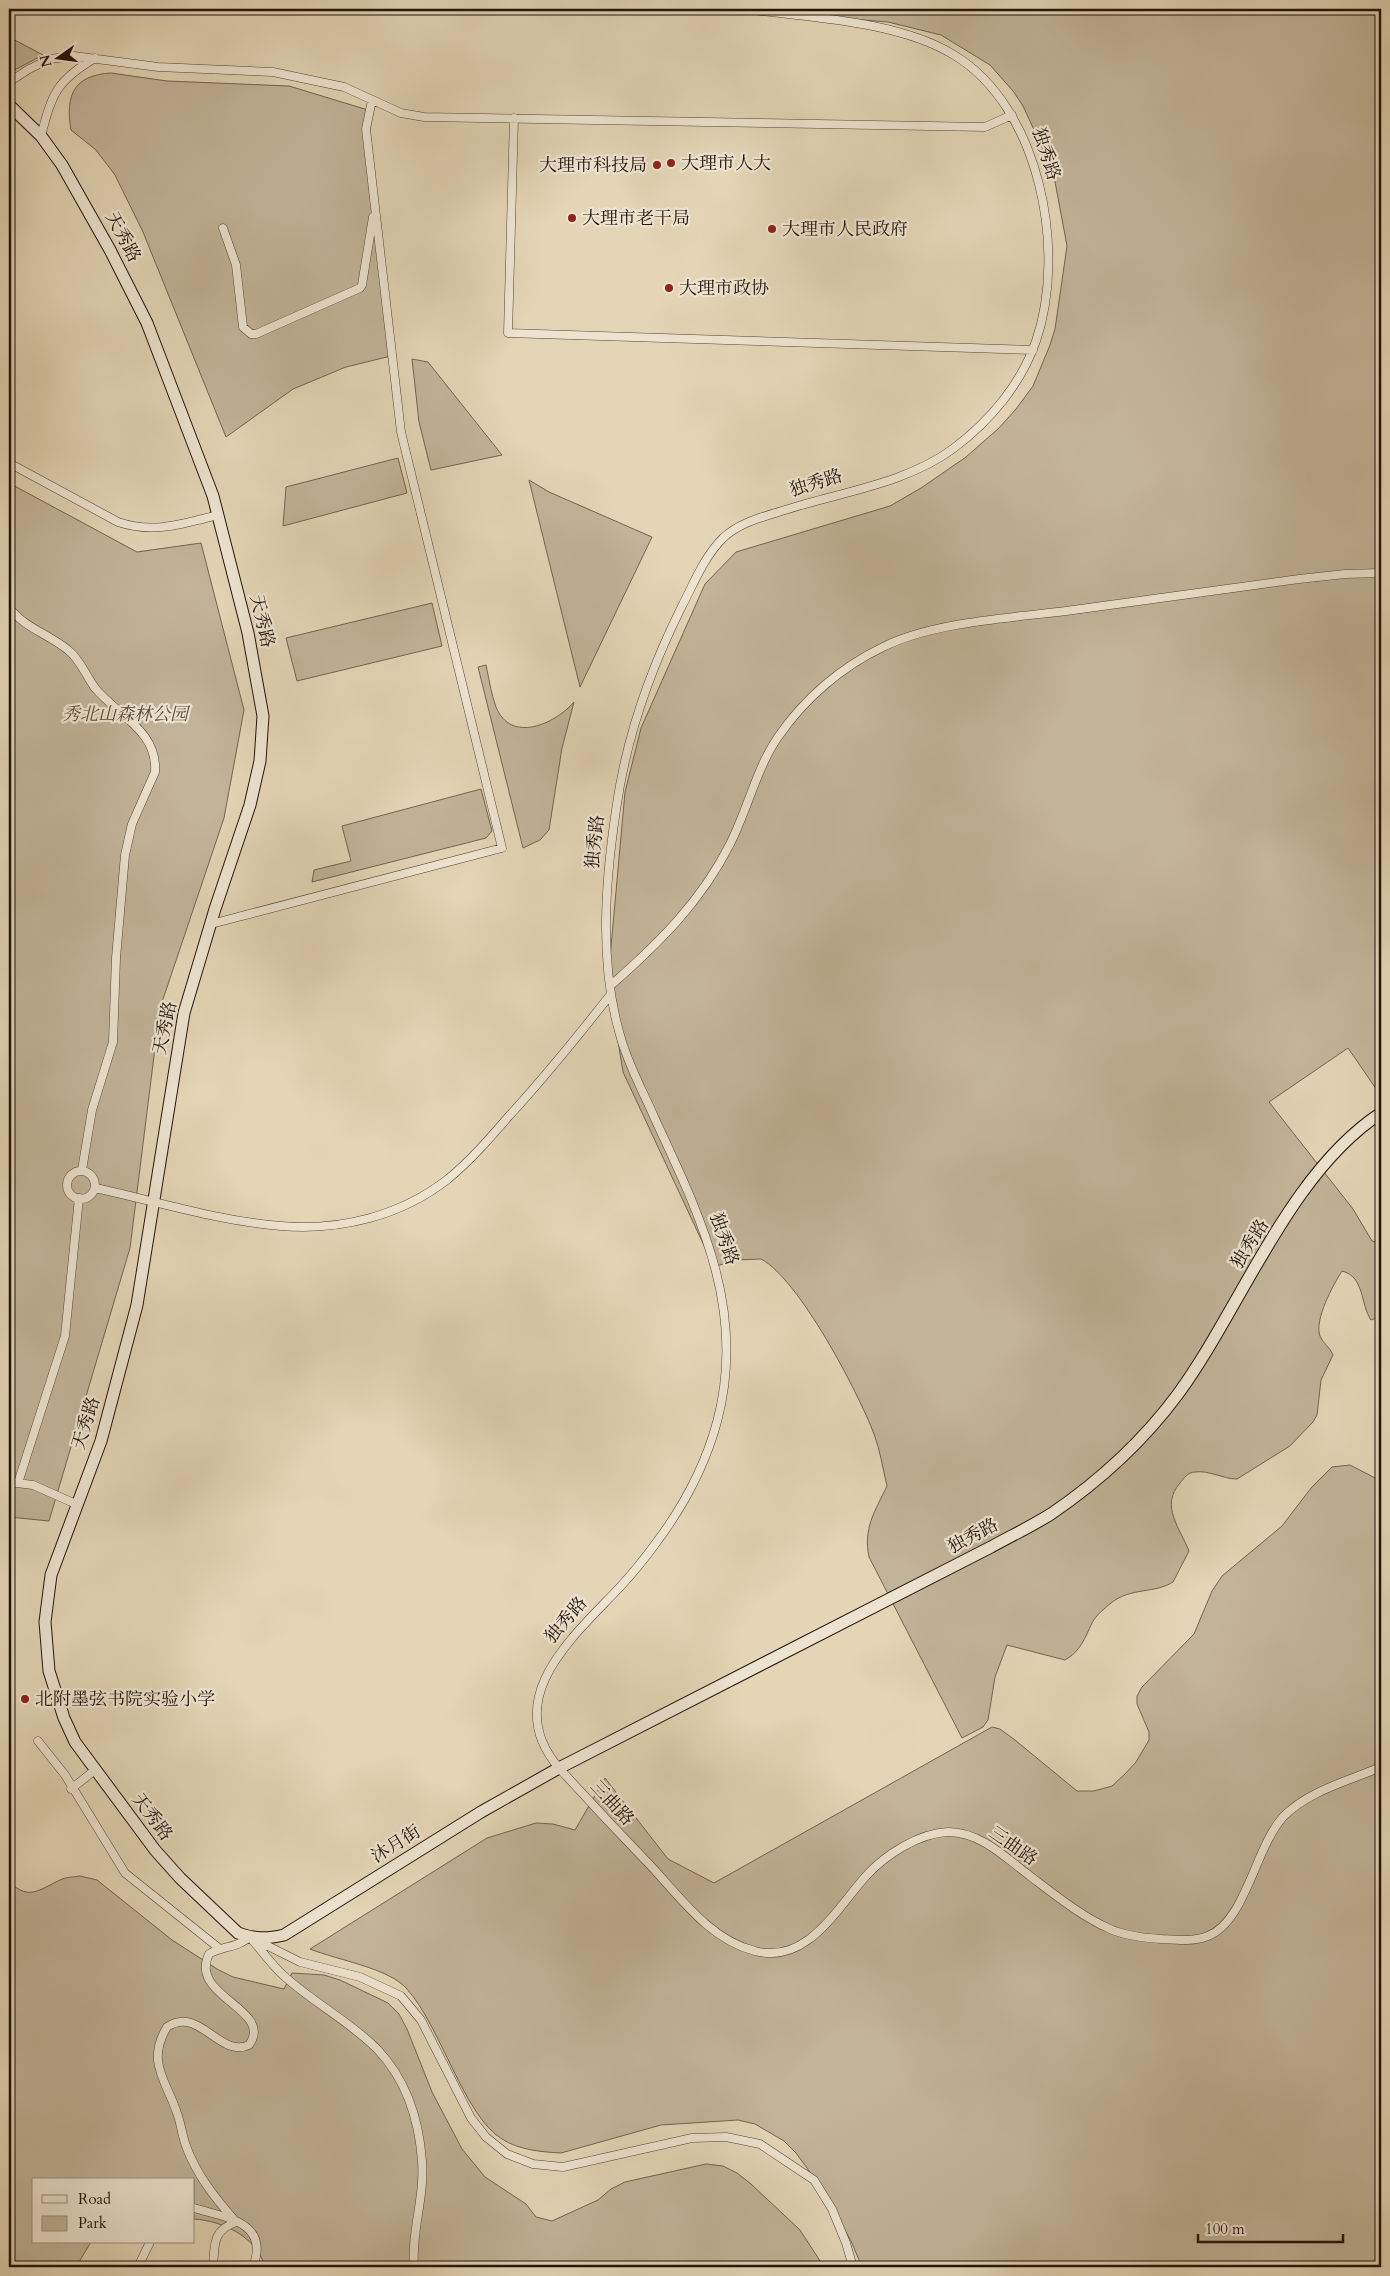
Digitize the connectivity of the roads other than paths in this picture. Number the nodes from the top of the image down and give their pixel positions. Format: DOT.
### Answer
graph roads {
  1 [pos="744,9"];
  2 [pos="95,58"];
  3 [pos="9,82"];
  4 [pos="372,100"];
  5 [pos="9,105"];
  6 [pos="1012,115"];
  7 [pos="514,118"];
  8 [pos="40,136"];
  9 [pos="374,202"];
  10 [pos="223,228"];
  11 [pos="1033,350"];
  12 [pos="9,463"];
  13 [pos="218,515"];
  14 [pos="1381,573"];
  15 [pos="9,607"];
  16 [pos="211,924"];
  17 [pos="610,990"];
  18 [pos="1381,1114"];
  19 [pos="82,1170"];
  20 [pos="95,1188"];
  21 [pos="79,1198"];
  22 [pos="153,1200"];
  23 [pos="9,1482"];
  24 [pos="18,1483"];
  25 [pos="76,1504"];
  26 [pos="38,1741"];
  27 [pos="1381,1767"];
  28 [pos="559,1768"];
  29 [pos="95,1770"];
  30 [pos="71,1789"];
  31 [pos="250,1937"];
  32 [pos="220,1949"];
  33 [pos="195,2208"];
  34 [pos="236,2222"];
  35 [pos="149,2244"];
  36 [pos="138,2267"];
  37 [pos="213,2267"];
  38 [pos="253,2267"];
  39 [pos="414,2267"];
  40 [pos="853,2267"];
  1 -- 6 [label="street, 独秀路"];
  2 -- 3 [label="street"];
  2 -- 4 [label="street"];
  2 -- 8 [label="street"];
  4 -- 7 [label="street"];
  4 -- 9 [label="street"];
  5 -- 8 [label="main road, 天秀路"];
  6 -- 7 [label="street"];
  6 -- 11 [label="street, 独秀路"];
  7 -- 11 [label="street"];
  8 -- 13 [label="main road, 天秀路"];
  9 -- 10 [label="street"];
  9 -- 16 [label="street"];
  11 -- 17 [label="street, 独秀路"];
  12 -- 13 [label="street"];
  13 -- 16 [label="main road, 天秀路"];
  14 -- 17 [label="street"];
  15 -- 19 [label="street"];
  16 -- 22 [label="main road, 天秀路"];
  17 -- 22 [label="street"];
  17 -- 28 [label="street, 独秀路"];
  18 -- 28 [label="main road, 独秀路"];
  19 -- 20 [label="street"];
  19 -- 21 [label="street"];
  20 -- 21 [label="street"];
  20 -- 22 [label="street"];
  21 -- 24 [label="street"];
  22 -- 25 [label="main road, 天秀路"];
  23 -- 24 [label="street"];
  24 -- 25 [label="street"];
  25 -- 29 [label="main road, 天秀路"];
  26 -- 30 [label="street"];
  27 -- 28 [label="street, 三曲路"];
  28 -- 31 [label="main road, 沐月街"];
  29 -- 30 [label="street"];
  29 -- 31 [label="main road, 天秀路"];
  30 -- 32 [label="street"];
  31 -- 32 [label="street"];
  31 -- 39 [label="street"];
  31 -- 40 [label="street"];
  32 -- 34 [label="street"];
  33 -- 34 [label="street"];
  34 -- 37 [label="street"];
  34 -- 38 [label="street"];
  35 -- 36 [label="street"];
}
